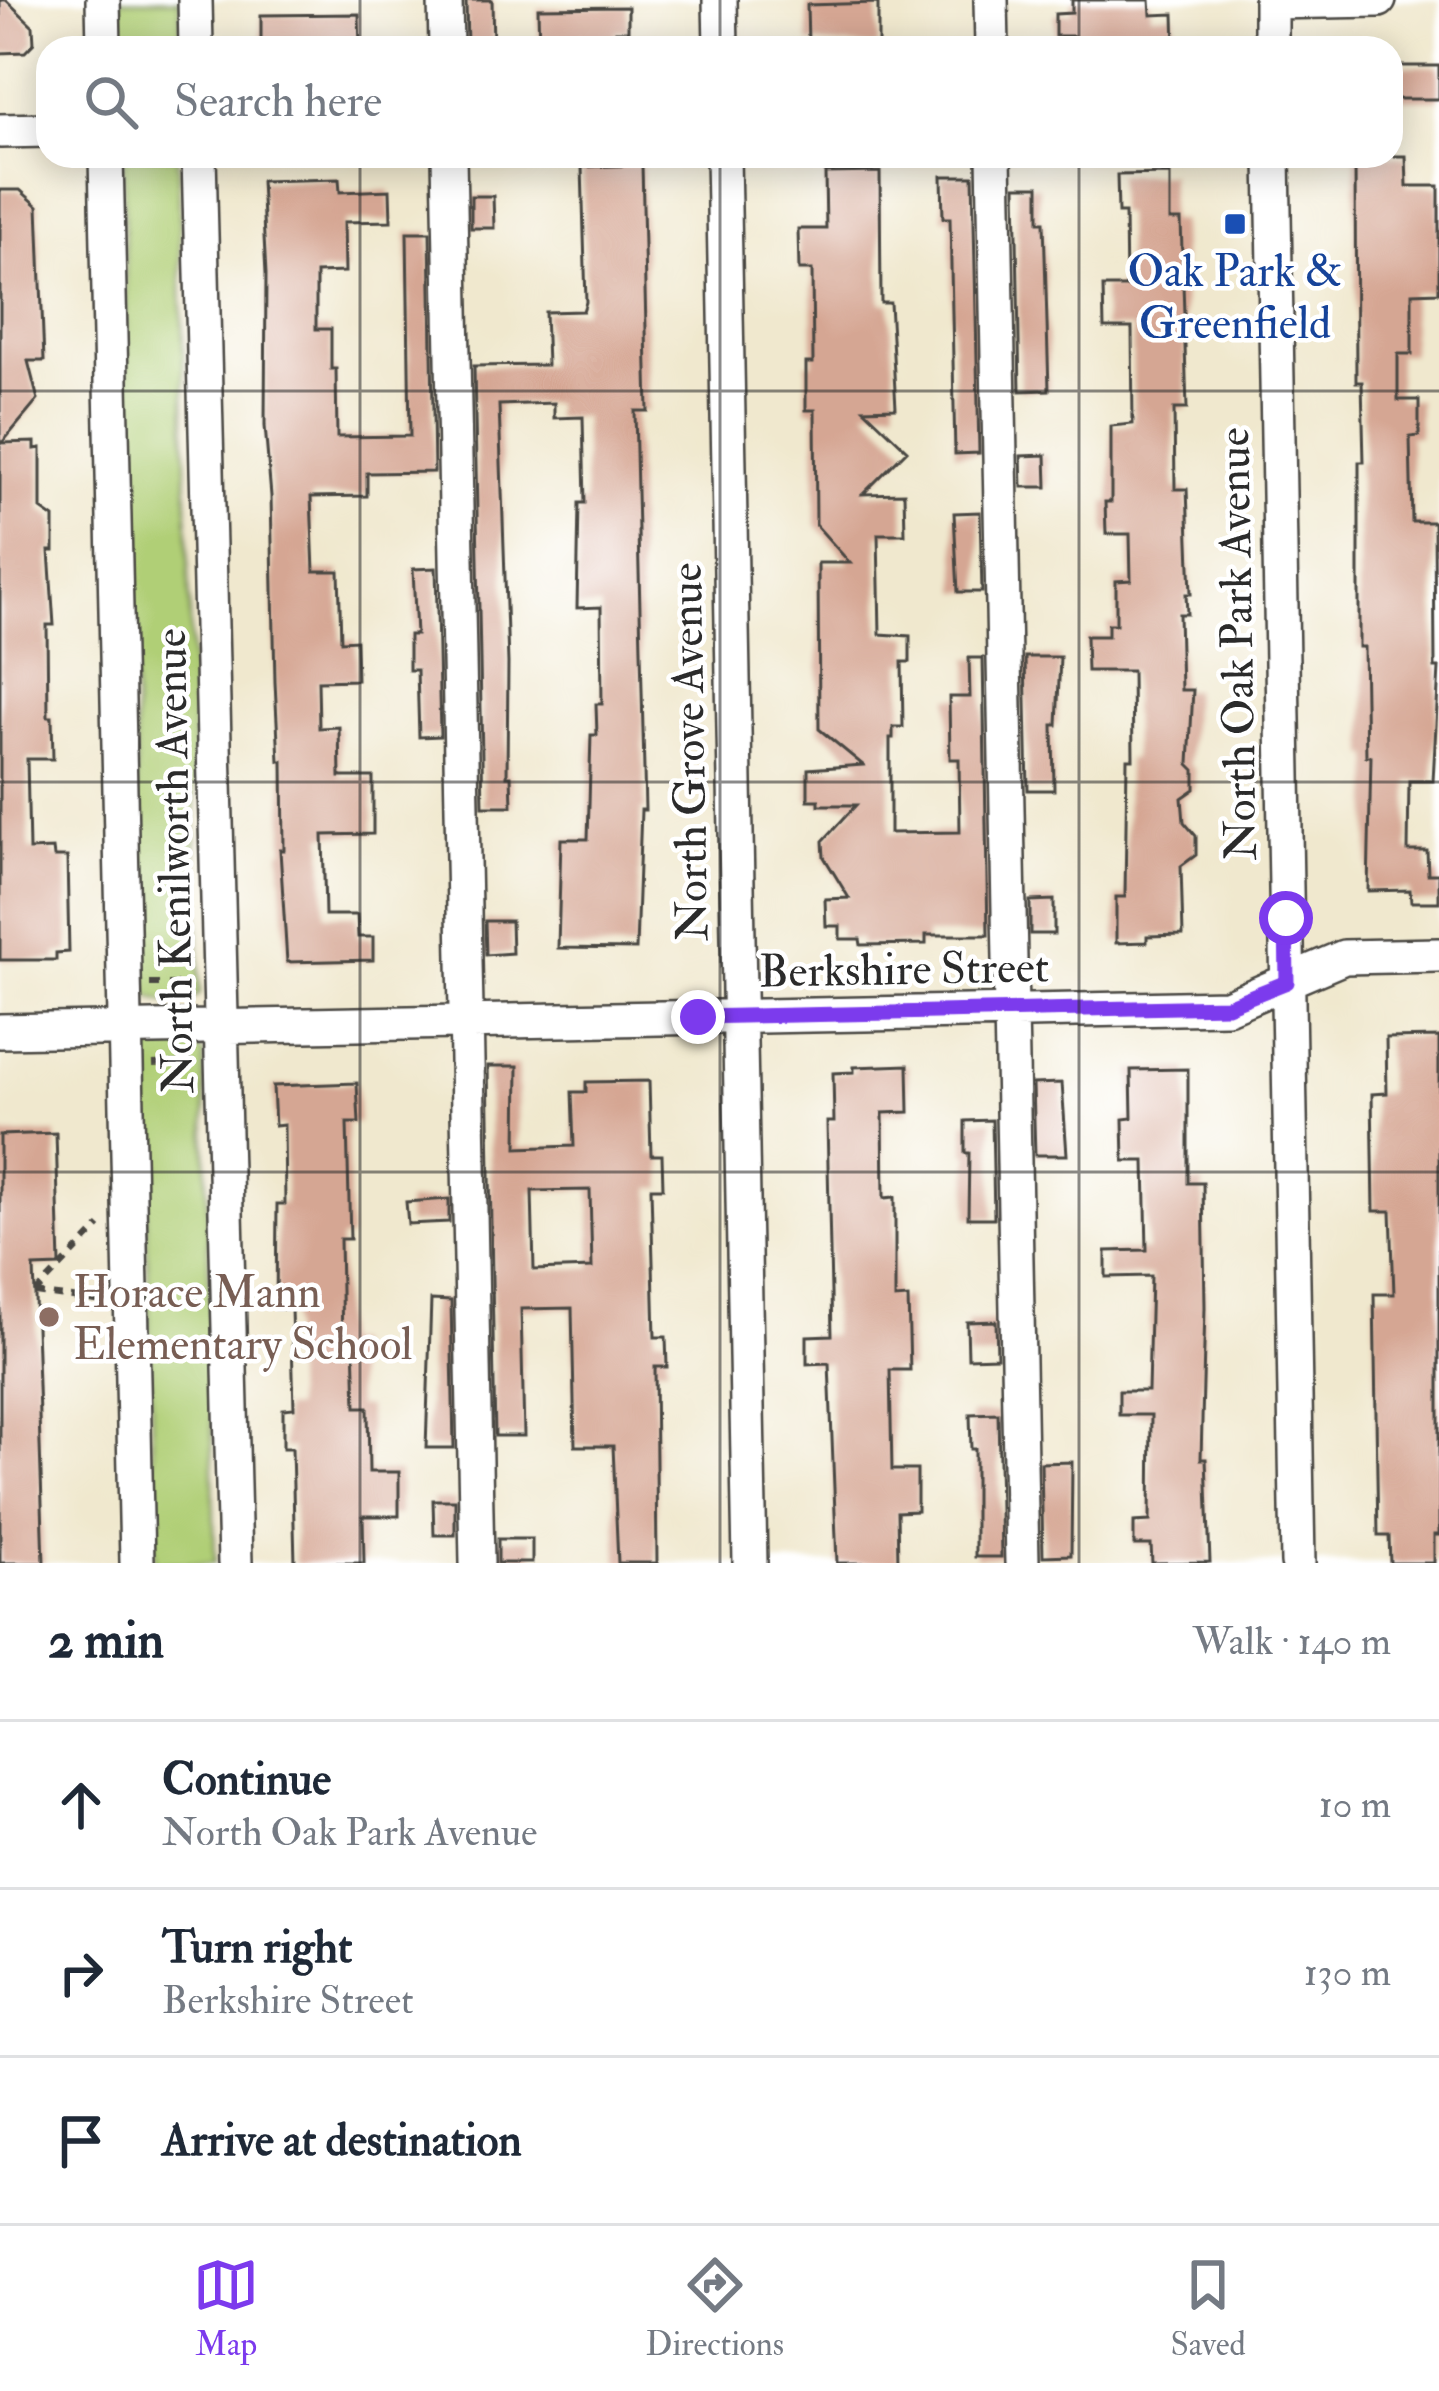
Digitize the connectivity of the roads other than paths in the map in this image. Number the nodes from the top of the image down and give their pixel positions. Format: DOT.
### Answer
graph roads {
  1 [pos="103,0"];
  2 [pos="195,0"];
  3 [pos="446,0"];
  4 [pos="720,0"];
  5 [pos="991,0"];
  6 [pos="1379,0"];
  7 [pos="1271,1"];
  8 [pos="104,36"];
  9 [pos="196,36"];
  10 [pos="446,36"];
  11 [pos="721,36"];
  12 [pos="992,36"];
  13 [pos="1271,36"];
  14 [pos="36,130"];
  15 [pos="0,131"];
  16 [pos="113,168"];
  17 [pos="189,168"];
  18 [pos="449,168"];
  19 [pos="722,168"];
  20 [pos="994,168"];
  21 [pos="1273,168"];
  22 [pos="1439,955"];
  23 [pos="1287,982"];
  24 [pos="1011,1011"];
  25 [pos="738,1016"];
  26 [pos="466,1022"];
  27 [pos="222,1027"];
  28 [pos="127,1029"];
  29 [pos="0,1031"];
  30 [pos="137,1563"];
  31 [pos="235,1563"];
  32 [pos="477,1563"];
  33 [pos="751,1563"];
  34 [pos="1022,1563"];
  35 [pos="1298,1563"];
  1 -- 8 [label="street"];
  2 -- 9 [label="street"];
  3 -- 10 [label="street"];
  4 -- 11 [label="street"];
  5 -- 12 [label="street"];
  6 -- 7 [label="street"];
  7 -- 13 [label="street"];
  14 -- 15 [label="street"];
  16 -- 28 [label="street, North Kenilworth Avenue"];
  17 -- 27 [label="street, North Kenilworth Avenue"];
  18 -- 26 [label="street"];
  19 -- 25 [label="street, North Grove Avenue"];
  20 -- 24 [label="street"];
  21 -- 23 [label="street, North Oak Park Avenue"];
  22 -- 23 [label="street, Berkshire Street"];
  23 -- 24 [label="street, Berkshire Street"];
  23 -- 35 [label="street, North Oak Park Avenue"];
  24 -- 25 [label="street, Berkshire Street"];
  24 -- 34 [label="street"];
  25 -- 26 [label="street, Berkshire Street"];
  25 -- 33 [label="street, North Grove Avenue"];
  26 -- 27 [label="street, Berkshire Street"];
  26 -- 32 [label="street"];
  27 -- 28 [label="street, Berkshire Street"];
  27 -- 31 [label="street, North Kenilworth Avenue"];
  28 -- 29 [label="street, Berkshire Street"];
  28 -- 30 [label="street, North Kenilworth Avenue"];
}
